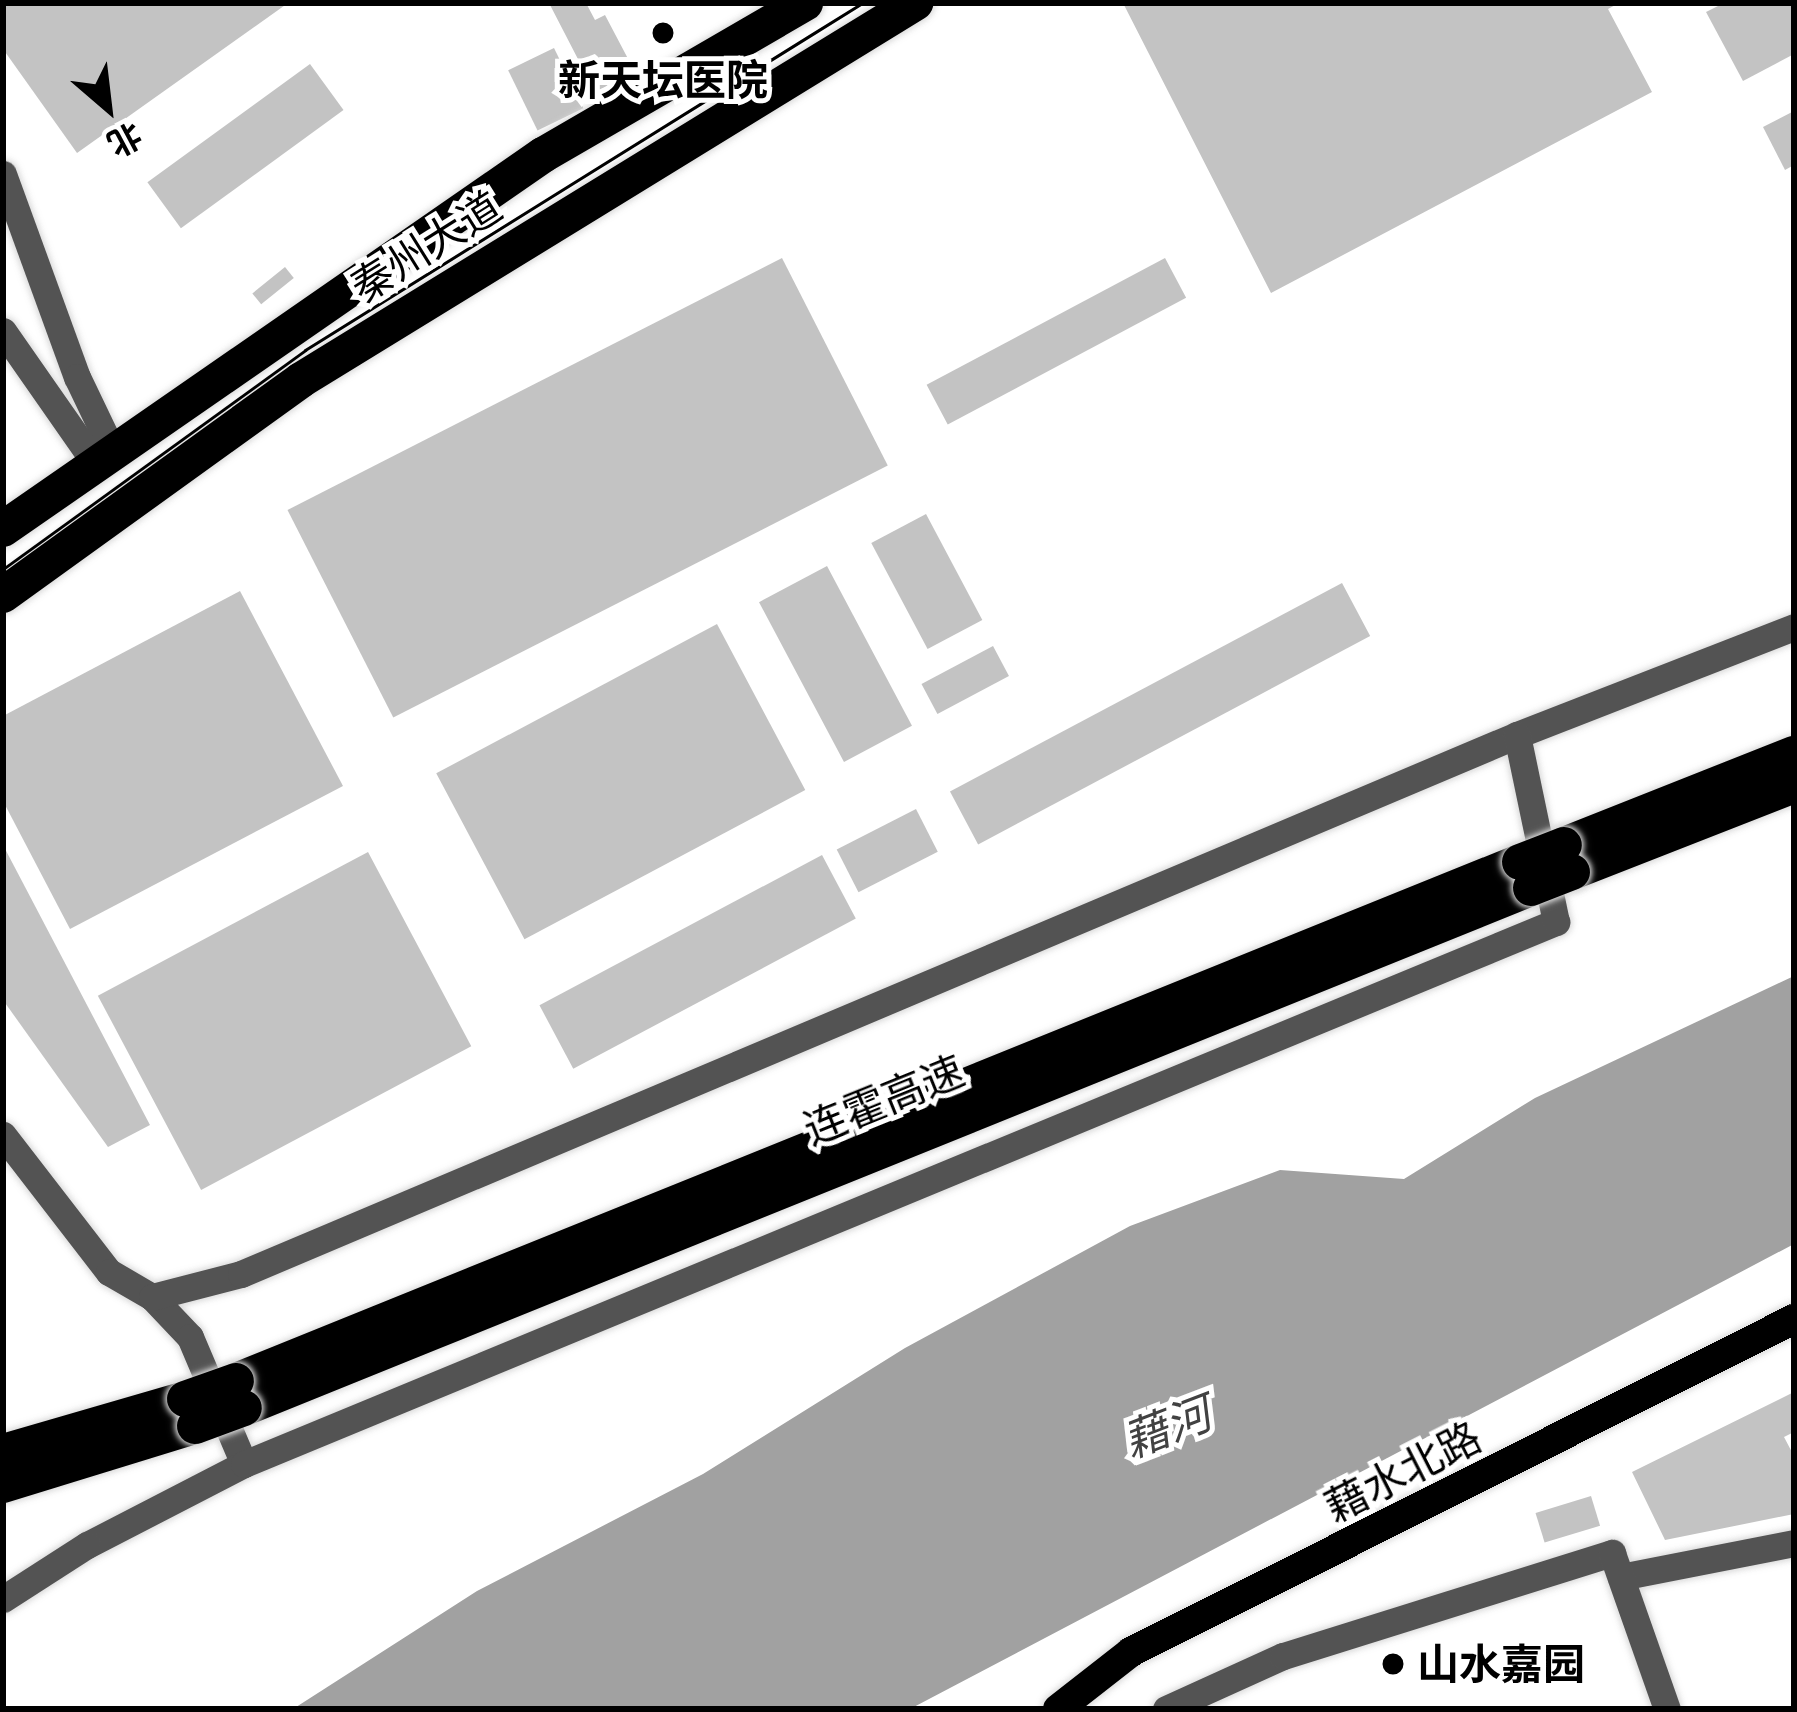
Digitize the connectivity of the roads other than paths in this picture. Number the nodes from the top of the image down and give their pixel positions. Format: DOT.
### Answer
graph roads {
  1 [pos="806,3"];
  2 [pos="915,3"];
  3 [pos="3,173"];
  4 [pos="3,331"];
  5 [pos="104,456"];
  6 [pos="3,529"];
  7 [pos="3,595"];
  8 [pos="1794,627"];
  9 [pos="1517,735"];
  10 [pos="1794,754"];
  11 [pos="1794,785"];
  12 [pos="1568,859"];
  13 [pos="3,1135"];
  14 [pos="152,1297"];
  15 [pos="1794,1319"];
  16 [pos="1794,1332"];
  17 [pos="190,1413"];
  18 [pos="3,1452"];
  19 [pos="244,1464"];
  20 [pos="3,1485"];
  21 [pos="1794,1544"];
  22 [pos="1616,1565"];
  23 [pos="3,1599"];
  24 [pos="1058,1709"];
  25 [pos="1084,1709"];
  26 [pos="1166,1709"];
  27 [pos="1667,1709"];
  1 -- 5 [label="highway, 秦州大道"];
  2 -- 7 [label="highway, 秦州大道"];
  3 -- 5 [label="street"];
  4 -- 5 [label="street"];
  5 -- 6 [label="highway, 秦州大道"];
  8 -- 9 [label="street"];
  9 -- 14 [label="street"];
  9 -- 19 [label="street"];
  10 -- 12 [label="highway, 连霍高速"];
  11 -- 12 [label="highway, 连霍高速"];
  12 -- 17 [label="highway, 连霍高速, bridge"];
  13 -- 14 [label="street"];
  14 -- 19 [label="street"];
  15 -- 24 [label="main road, 藉水北路"];
  16 -- 25 [label="main road, 藉水北路"];
  17 -- 18 [label="highway, 连霍高速"];
  17 -- 20 [label="highway, 连霍高速"];
  19 -- 23 [label="street"];
  21 -- 22 [label="street"];
  22 -- 26 [label="street"];
  22 -- 27 [label="street"];
}
